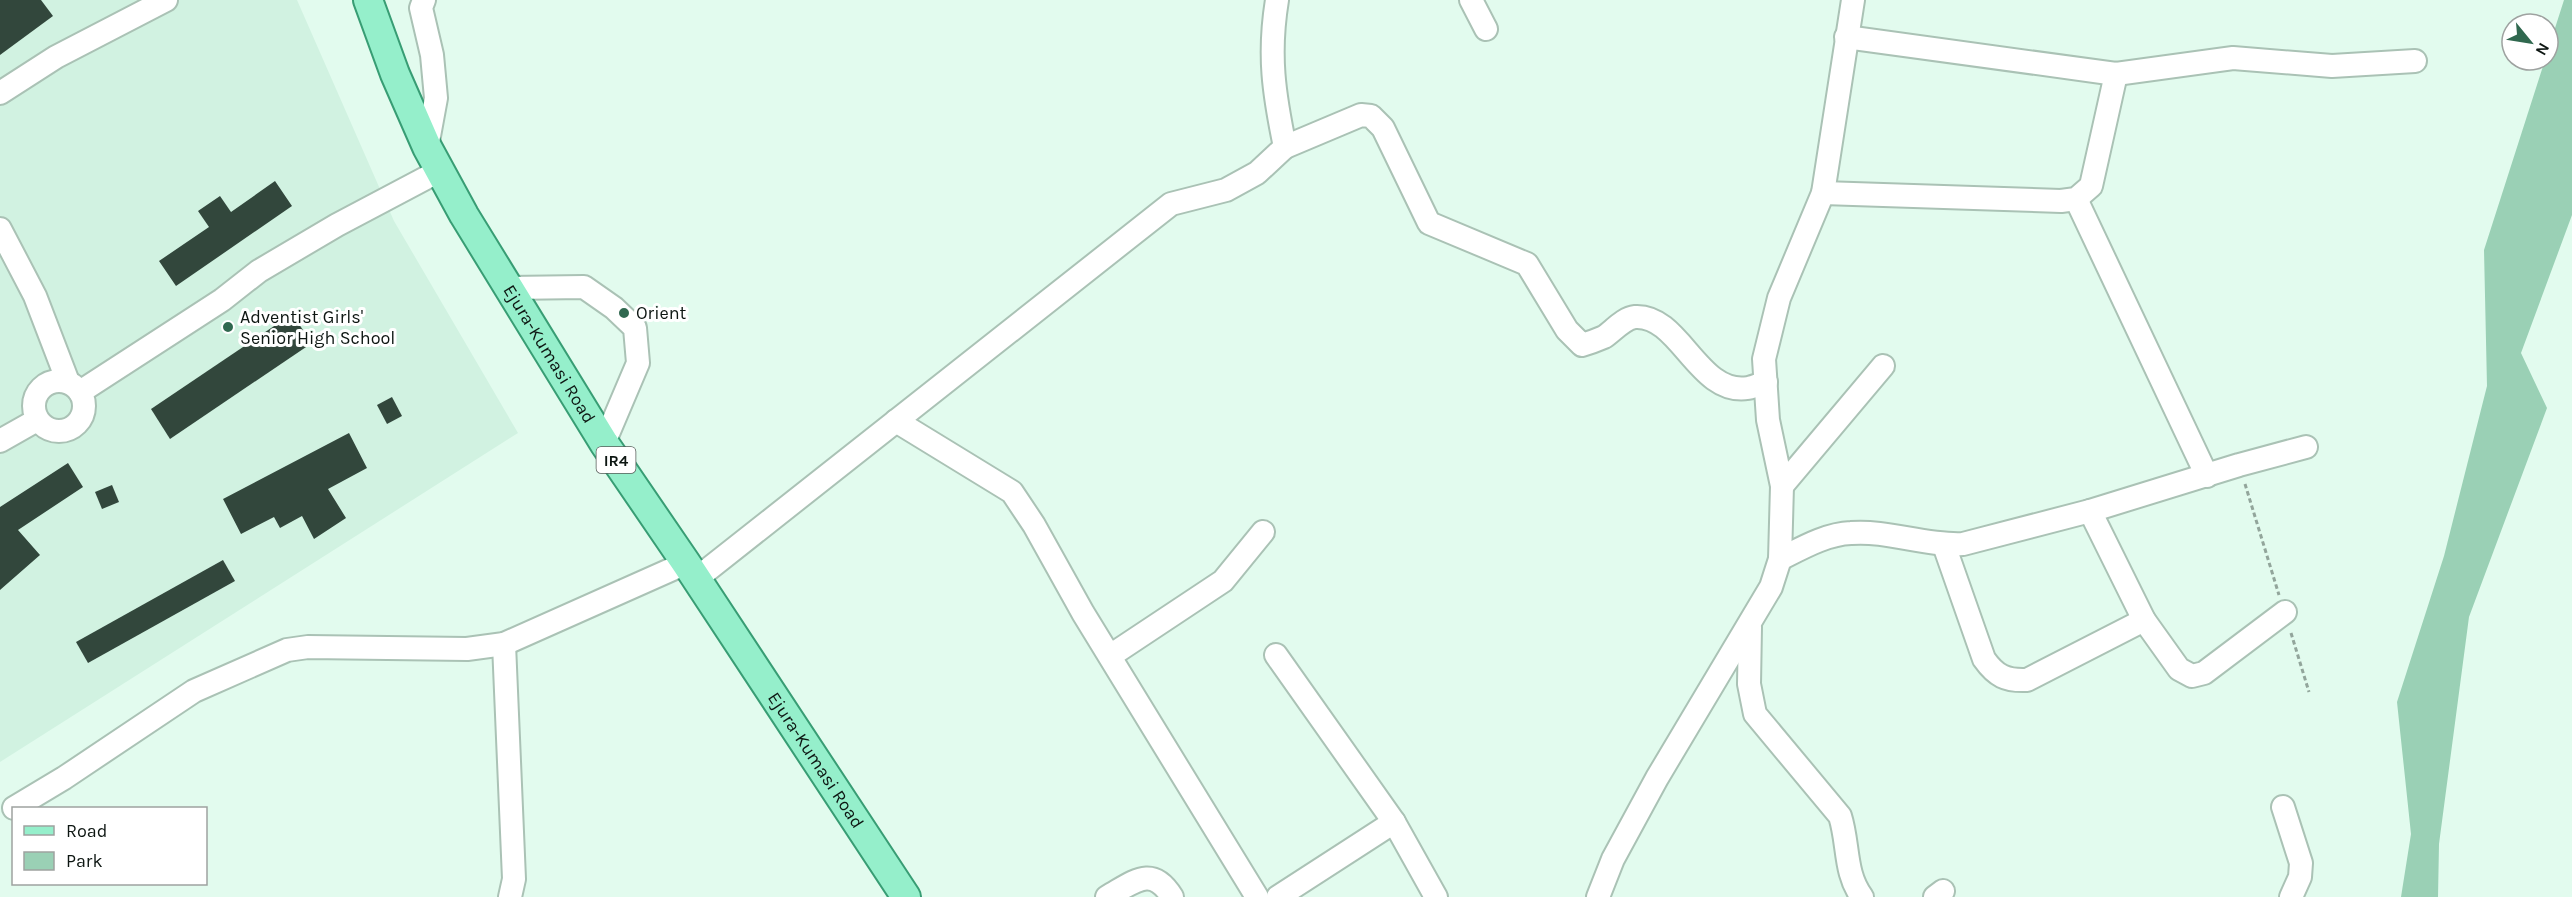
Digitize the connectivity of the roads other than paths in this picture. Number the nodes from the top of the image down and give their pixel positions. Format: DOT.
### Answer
graph roads {
  1 [pos="166,0"];
  2 [pos="368,0"];
  3 [pos="424,0"];
  4 [pos="1277,0"];
  5 [pos="1471,0"];
  6 [pos="1853,0"];
  7 [pos="1486,29"];
  8 [pos="1846,37"];
  9 [pos="2415,61"];
  10 [pos="2115,74"];
  11 [pos="0,93"];
  12 [pos="1285,147"];
  13 [pos="434,158"];
  14 [pos="1822,193"];
  15 [pos="2076,199"];
  16 [pos="0,229"];
  17 [pos="509,288"];
  18 [pos="1883,366"];
  19 [pos="1766,382"];
  20 [pos="74,387"];
  21 [pos="38,420"];
  22 [pos="896,421"];
  23 [pos="0,441"];
  24 [pos="604,443"];
  25 [pos="2306,447"];
  26 [pos="2207,476"];
  27 [pos="1782,486"];
  28 [pos="2090,511"];
  29 [pos="1263,532"];
  30 [pos="1944,545"];
  31 [pos="1780,559"];
  32 [pos="691,571"];
  33 [pos="2284,612"];
  34 [pos="2144,620"];
  35 [pos="1750,623"];
  36 [pos="504,644"];
  37 [pos="1276,655"];
  38 [pos="1110,656"];
  39 [pos="17,807"];
  40 [pos="2283,807"];
  41 [pos="1394,822"];
  42 [pos="510,897"];
  43 [pos="906,897"];
  44 [pos="1107,897"];
  45 [pos="1172,897"];
  46 [pos="1257,897"];
  47 [pos="1278,897"];
  48 [pos="1436,897"];
  49 [pos="1598,897"];
  50 [pos="1862,897"];
  51 [pos="2290,897"];
  1 -- 11 [label="street"];
  2 -- 13 [label="main road, Ejura-Kumasi Road / IR4"];
  3 -- 13 [label="street"];
  4 -- 12 [label="street"];
  5 -- 7 [label="street"];
  6 -- 8 [label="street"];
  8 -- 10 [label="street"];
  8 -- 14 [label="street"];
  9 -- 10 [label="street"];
  10 -- 15 [label="street"];
  12 -- 19 [label="street"];
  12 -- 22 [label="street"];
  13 -- 17 [label="main road, Ejura-Kumasi Road / IR4"];
  13 -- 20 [label="street"];
  14 -- 15 [label="street"];
  14 -- 19 [label="street"];
  15 -- 26 [label="street"];
  16 -- 20 [label="street"];
  17 -- 24 [label="main road, Ejura-Kumasi Road / IR4"];
  17 -- 24 [label="street"];
  18 -- 27 [label="street"];
  19 -- 27 [label="street"];
  20 -- 21 [label="street"];
  20 -- 21 [label="street"];
  21 -- 23 [label="street"];
  22 -- 32 [label="street"];
  22 -- 38 [label="street"];
  24 -- 32 [label="main road, Ejura-Kumasi Road / IR4"];
  25 -- 26 [label="street"];
  26 -- 28 [label="street"];
  27 -- 31 [label="street"];
  28 -- 30 [label="street"];
  28 -- 34 [label="street"];
  29 -- 38 [label="street"];
  30 -- 31 [label="street"];
  30 -- 34 [label="street"];
  31 -- 35 [label="street"];
  32 -- 36 [label="street"];
  32 -- 43 [label="main road, Ejura-Kumasi Road / IR4"];
  33 -- 34 [label="street"];
  35 -- 49 [label="street"];
  35 -- 50 [label="street"];
  36 -- 39 [label="street"];
  36 -- 42 [label="street"];
  37 -- 41 [label="street"];
  38 -- 46 [label="street"];
  40 -- 51 [label="street"];
  41 -- 47 [label="street"];
  41 -- 48 [label="street"];
  44 -- 45 [label="street"];
}
